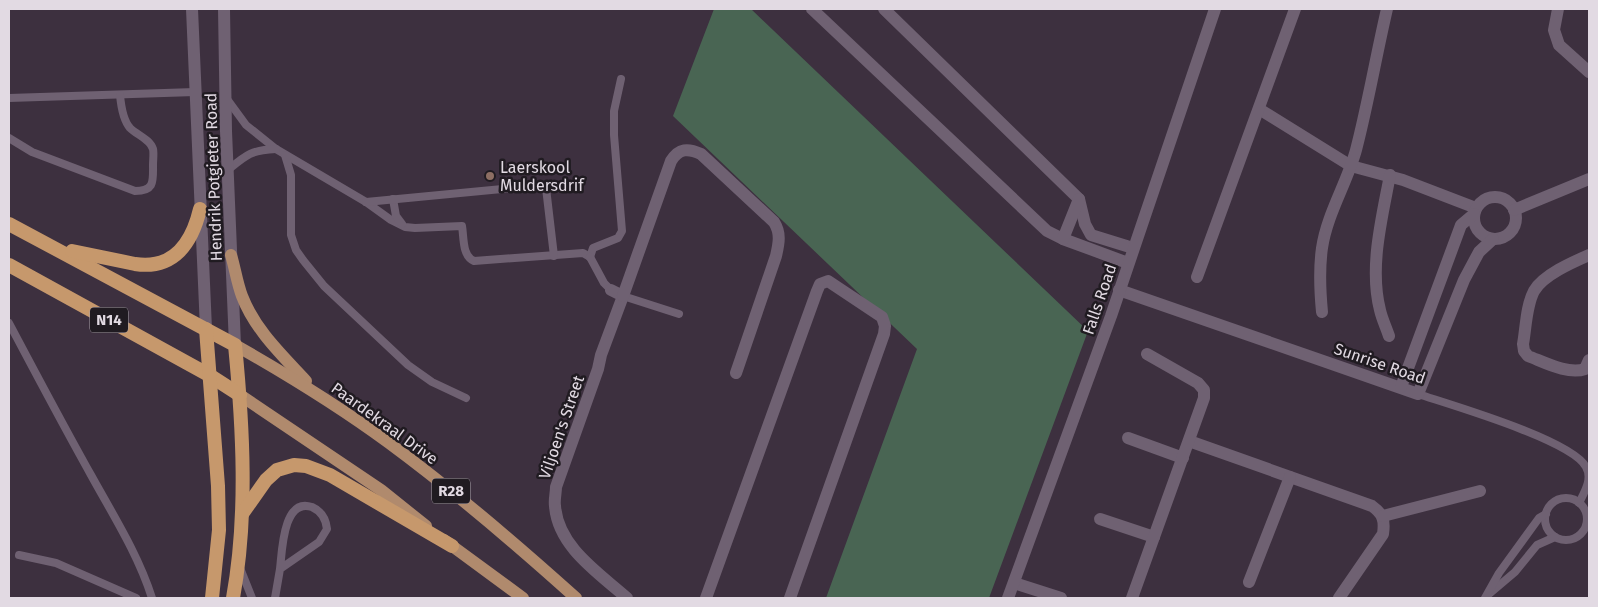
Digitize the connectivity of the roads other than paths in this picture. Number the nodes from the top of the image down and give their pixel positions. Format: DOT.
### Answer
graph roads {
  1 [pos="192,9"];
  2 [pos="224,9"];
  3 [pos="812,9"];
  4 [pos="884,9"];
  5 [pos="1215,9"];
  6 [pos="1295,9"];
  7 [pos="1386,9"];
  8 [pos="1558,9"];
  9 [pos="1589,72"];
  10 [pos="620,80"];
  11 [pos="195,92"];
  12 [pos="120,95"];
  13 [pos="226,97"];
  14 [pos="9,98"];
  15 [pos="1259,109"];
  16 [pos="9,138"];
  17 [pos="276,148"];
  18 [pos="285,155"];
  19 [pos="1352,166"];
  20 [pos="228,170"];
  21 [pos="1390,175"];
  22 [pos="1589,179"];
  23 [pos="394,199"];
  24 [pos="1079,199"];
  25 [pos="366,202"];
  26 [pos="200,209"];
  27 [pos="1514,210"];
  28 [pos="1475,211"];
  29 [pos="9,224"];
  30 [pos="405,227"];
  31 [pos="1063,239"];
  32 [pos="1493,239"];
  33 [pos="1108,241"];
  34 [pos="54,247"];
  35 [pos="1133,248"];
  36 [pos="1102,253"];
  37 [pos="231,255"];
  38 [pos="1589,255"];
  39 [pos="554,256"];
  40 [pos="590,257"];
  41 [pos="1128,263"];
  42 [pos="9,265"];
  43 [pos="1197,277"];
  44 [pos="611,290"];
  45 [pos="1119,290"];
  46 [pos="623,296"];
  47 [pos="1322,312"];
  48 [pos="678,314"];
  49 [pos="9,323"];
  50 [pos="206,329"];
  51 [pos="1389,336"];
  52 [pos="235,344"];
  53 [pos="1147,354"];
  54 [pos="1589,360"];
  55 [pos="736,373"];
  56 [pos="209,375"];
  57 [pos="1401,387"];
  58 [pos="1418,394"];
  59 [pos="240,395"];
  60 [pos="318,395"];
  61 [pos="466,398"];
  62 [pos="1128,438"];
  63 [pos="1190,441"];
  64 [pos="1183,458"];
  65 [pos="1290,477"];
  66 [pos="1480,491"];
  67 [pos="1579,503"];
  68 [pos="242,514"];
  69 [pos="1546,514"];
  70 [pos="1383,516"];
  71 [pos="1100,519"];
  72 [pos="1588,523"];
  73 [pos="1154,537"];
  74 [pos="1555,537"];
  75 [pos="452,546"];
  76 [pos="18,555"];
  77 [pos="238,564"];
  78 [pos="280,569"];
  79 [pos="1249,582"];
  80 [pos="1014,583"];
  81 [pos="1485,597"];
  82 [pos="136,598"];
  83 [pos="152,598"];
  84 [pos="212,598"];
  85 [pos="233,598"];
  86 [pos="252,598"];
  87 [pos="275,598"];
  88 [pos="523,598"];
  89 [pos="576,598"];
  90 [pos="627,598"];
  91 [pos="706,598"];
  92 [pos="790,598"];
  93 [pos="1008,598"];
  94 [pos="1061,598"];
  95 [pos="1132,598"];
  96 [pos="1339,598"];
  1 -- 11 [label="street, Hendrik Potgieter Road"];
  2 -- 13 [label="street, Hendrik Potgieter Road"];
  3 -- 31 [label="street"];
  4 -- 24 [label="street"];
  5 -- 35 [label="street, Falls Road"];
  6 -- 15 [label="street"];
  7 -- 19 [label="street"];
  8 -- 9 [label="street"];
  10 -- 40 [label="lane"];
  11 -- 12 [label="lane"];
  11 -- 26 [label="street, Hendrik Potgieter Road"];
  12 -- 14 [label="lane"];
  12 -- 16 [label="lane"];
  13 -- 17 [label="lane"];
  13 -- 20 [label="street, Hendrik Potgieter Road"];
  15 -- 19 [label="street"];
  15 -- 43 [label="street"];
  17 -- 18 [label="lane"];
  17 -- 20 [label="lane"];
  18 -- 25 [label="lane"];
  18 -- 61 [label="lane"];
  19 -- 21 [label="street"];
  19 -- 47 [label="street"];
  20 -- 37 [label="street, Hendrik Potgieter Road"];
  21 -- 28 [label="street"];
  21 -- 51 [label="street"];
  22 -- 27 [label="street"];
  23 -- 25 [label="lane"];
  23 -- 30 [label="lane"];
  23 -- 39 [label="lane"];
  24 -- 31 [label="street"];
  24 -- 33 [label="street"];
  25 -- 30 [label="lane"];
  26 -- 34 [label="highway"];
  26 -- 50 [label="street, Hendrik Potgieter Road"];
  27 -- 28 [label="street"];
  27 -- 32 [label="street"];
  28 -- 32 [label="street"];
  28 -- 57 [label="street"];
  29 -- 34 [label="highway, N14"];
  30 -- 39 [label="lane"];
  31 -- 36 [label="street"];
  32 -- 58 [label="street"];
  33 -- 35 [label="street"];
  33 -- 36 [label="street"];
  34 -- 50 [label="highway, N14"];
  35 -- 41 [label="street, Falls Road"];
  36 -- 41 [label="street"];
  37 -- 52 [label="street, Hendrik Potgieter Road"];
  37 -- 60 [label="main road"];
  38 -- 54 [label="street"];
  39 -- 40 [label="lane"];
  40 -- 44 [label="lane"];
  41 -- 45 [label="street, Falls Road"];
  42 -- 56 [label="highway, N14"];
  44 -- 46 [label="street"];
  45 -- 57 [label="street, Sunrise Road"];
  45 -- 80 [label="street, Falls Road"];
  46 -- 48 [label="lane"];
  46 -- 55 [label="street, Viljoen's Street"];
  46 -- 90 [label="street, Viljoen's Street"];
  49 -- 83 [label="lane"];
  50 -- 52 [label="highway, N14"];
  50 -- 56 [label="highway"];
  52 -- 59 [label="highway"];
  52 -- 60 [label="main road, Paardekraal Drive / R28"];
  53 -- 63 [label="street"];
  56 -- 59 [label="highway, N14"];
  56 -- 84 [label="highway"];
  57 -- 58 [label="street, Sunrise Road"];
  58 -- 67 [label="lane, Sunrise Road"];
  59 -- 68 [label="highway"];
  59 -- 75 [label="main road, R28"];
  60 -- 89 [label="main road, Paardekraal Drive / R28"];
  62 -- 64 [label="street"];
  63 -- 64 [label="street"];
  63 -- 65 [label="street"];
  64 -- 73 [label="street"];
  65 -- 70 [label="street"];
  65 -- 79 [label="street"];
  66 -- 70 [label="street"];
  67 -- 69 [label="lane"];
  67 -- 72 [label="lane"];
  68 -- 75 [label="highway"];
  68 -- 77 [label="highway"];
  69 -- 74 [label="lane"];
  69 -- 81 [label="lane"];
  70 -- 96 [label="street"];
  71 -- 73 [label="street"];
  72 -- 74 [label="lane"];
  73 -- 95 [label="street"];
  74 -- 81 [label="lane"];
  75 -- 88 [label="main road, R28"];
  76 -- 82 [label="lane"];
  77 -- 85 [label="highway"];
  77 -- 86 [label="lane"];
  78 -- 78 [label="lane"];
  78 -- 87 [label="lane"];
  80 -- 93 [label="street, Falls Road"];
  80 -- 94 [label="street"];
  91 -- 92 [label="street"];
}
